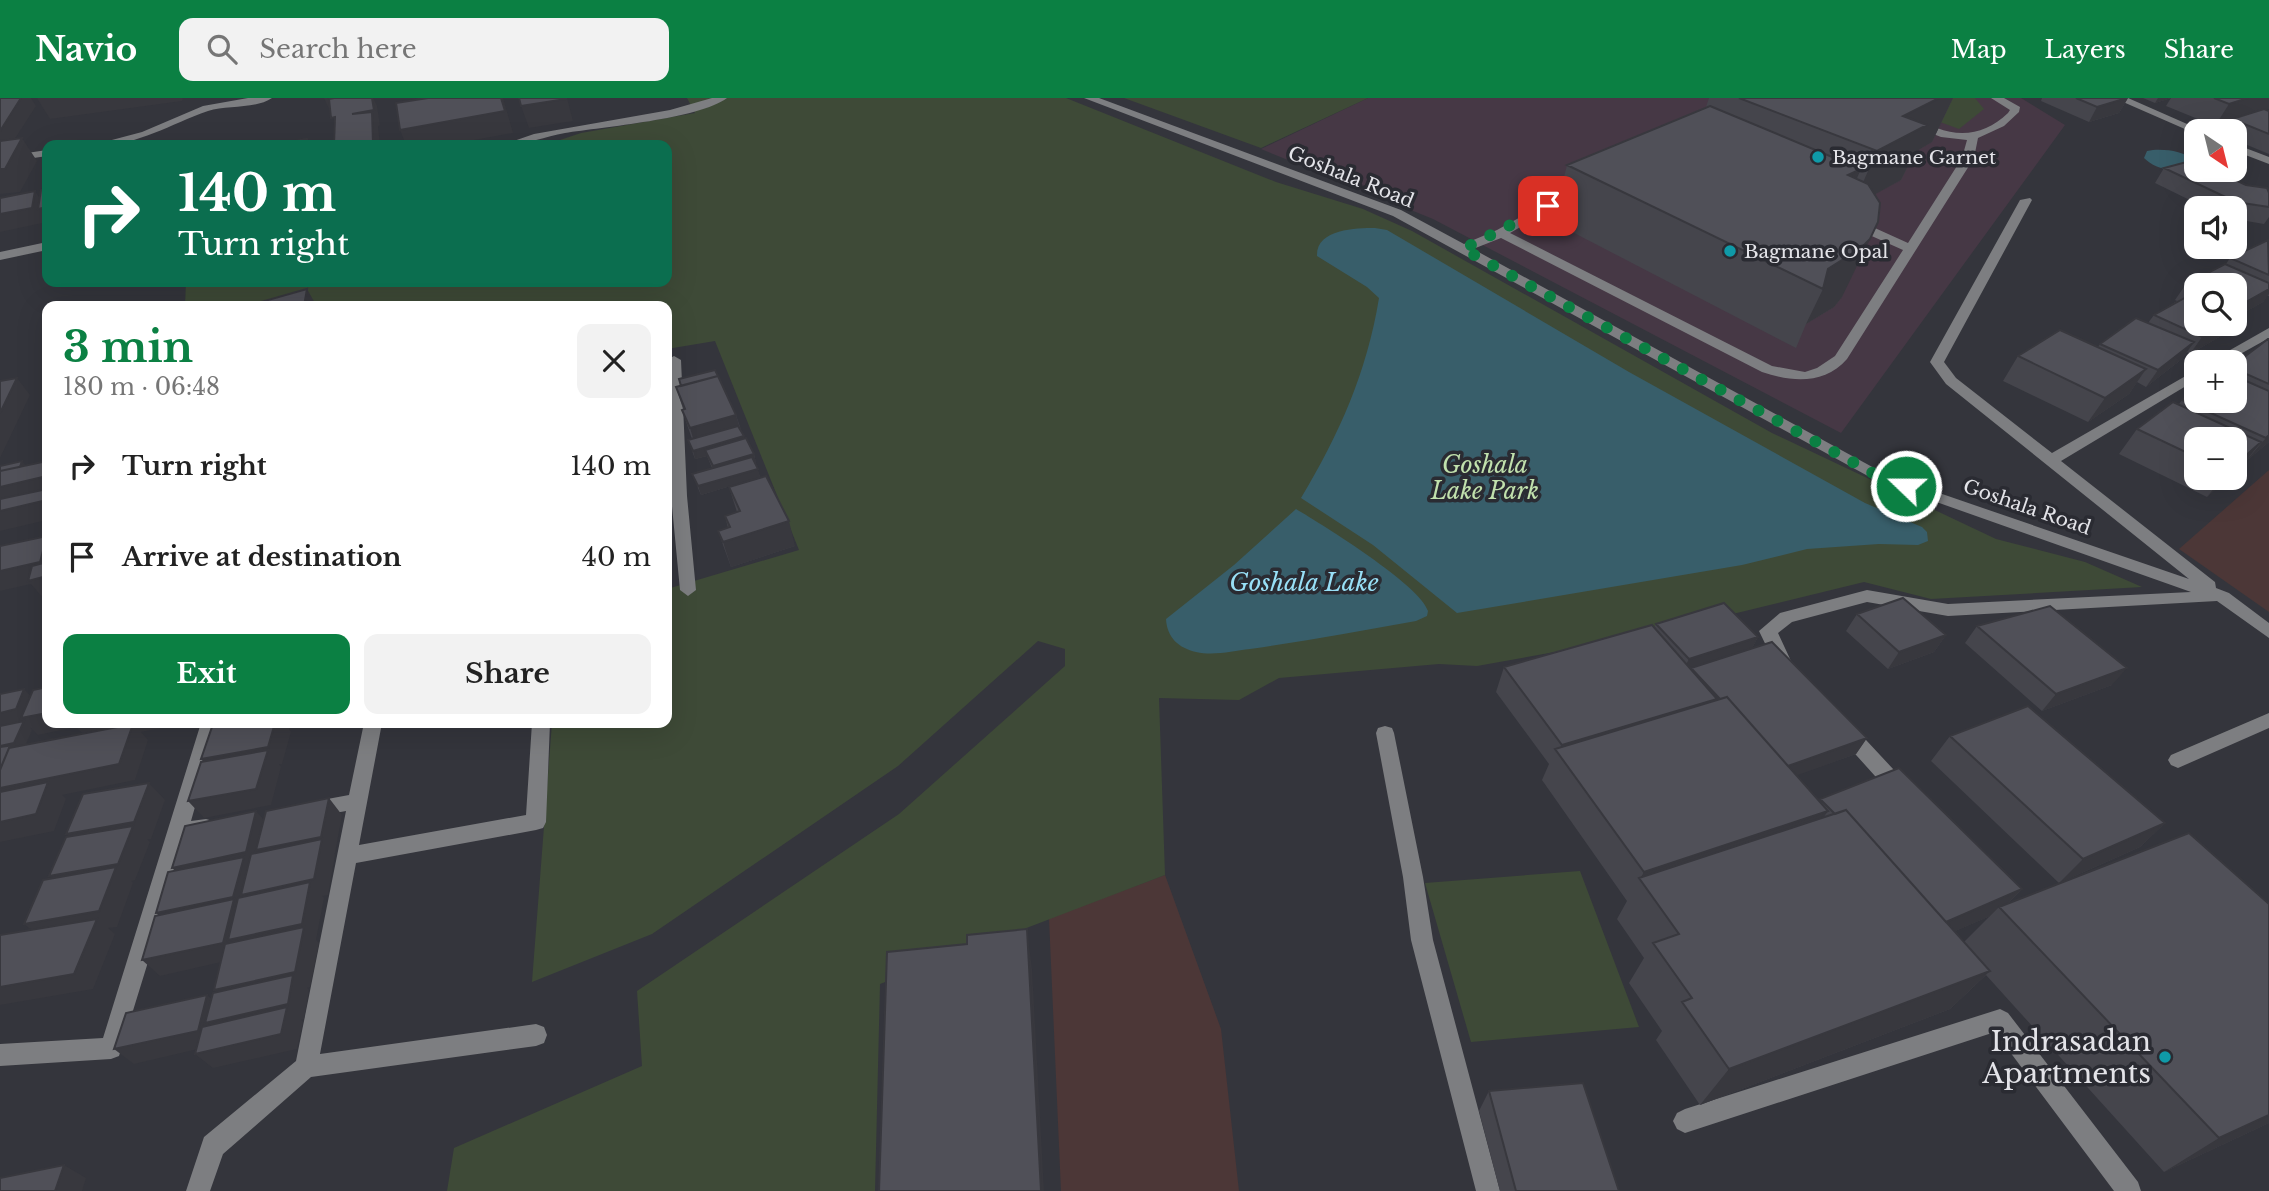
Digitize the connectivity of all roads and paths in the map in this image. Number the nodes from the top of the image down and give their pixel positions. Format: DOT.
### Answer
graph roads {
  1 [pos="267,98"];
  2 [pos="722,98"];
  3 [pos="1090,98"];
  4 [pos="1996,98"];
  5 [pos="2119,98"];
  6 [pos="1908,121"];
  7 [pos="2184,125"];
  8 [pos="1973,138"];
  9 [pos="122,140"];
  10 [pos="524,140"];
  11 [pos="2247,152"];
  12 [pos="42,154"];
  13 [pos="0,160"];
  14 [pos="2269,161"];
  15 [pos="1584,186"];
  16 [pos="2026,200"];
  17 [pos="1839,216"];
  18 [pos="1500,233"];
  19 [pos="42,247"];
  20 [pos="1463,249"];
  21 [pos="1912,249"];
  22 [pos="0,256"];
  23 [pos="2269,332"];
  24 [pos="2237,350"];
  25 [pos="674,360"];
  26 [pos="2184,381"];
  27 [pos="672,397"];
  28 [pos="672,457"];
  29 [pos="2052,460"];
  30 [pos="673,498"];
  31 [pos="688,590"];
  32 [pos="2223,597"];
  33 [pos="2269,632"];
  34 [pos="1798,680"];
  35 [pos="2269,720"];
  36 [pos="1836,721"];
  37 [pos="209,728"];
  38 [pos="372,728"];
  39 [pos="541,728"];
  40 [pos="1385,733"];
  41 [pos="2178,760"];
  42 [pos="358,801"];
  43 [pos="1912,803"];
  44 [pos="294,812"];
  45 [pos="229,823"];
  46 [pos="178,832"];
  47 [pos="347,856"];
  48 [pos="536,1035"];
  49 [pos="0,1055"];
  50 [pos="306,1067"];
  51 [pos="1685,1121"];
  52 [pos="198,1191"];
  53 [pos="1488,1191"];
  54 [pos="2129,1191"];
  1 -- 9 [label="street"];
  2 -- 10 [label="street"];
  3 -- 20 [label="street, Goshala Road"];
  4 -- 8 [label="street"];
  5 -- 7 [label="street"];
  6 -- 8 [label="street"];
  8 -- 21 [label="street"];
  11 -- 14 [label="street"];
  12 -- 13 [label="street"];
  15 -- 18 [label="street"];
  16 -- 29 [label="street"];
  17 -- 21 [label="street"];
  18 -- 20 [label="street"];
  18 -- 21 [label="street"];
  19 -- 22 [label="street"];
  20 -- 32 [label="street, Goshala Road"];
  23 -- 24 [label="street"];
  25 -- 27 [label="street"];
  26 -- 29 [label="street"];
  28 -- 30 [label="street"];
  29 -- 32 [label="street"];
  30 -- 31 [label="street"];
  32 -- 33 [label="street, Goshala Road"];
  32 -- 34 [label="street"];
  35 -- 41 [label="street"];
  36 -- 43 [label="street"];
  37 -- 46 [label="street"];
  38 -- 42 [label="street"];
  39 -- 47 [label="street"];
  40 -- 53 [label="street"];
  42 -- 44 [label="street"];
  42 -- 47 [label="street"];
  45 -- 46 [label="street"];
  46 -- 49 [label="street"];
  47 -- 50 [label="street"];
  48 -- 50 [label="street"];
  50 -- 52 [label="street"];
  51 -- 54 [label="street"];
}
